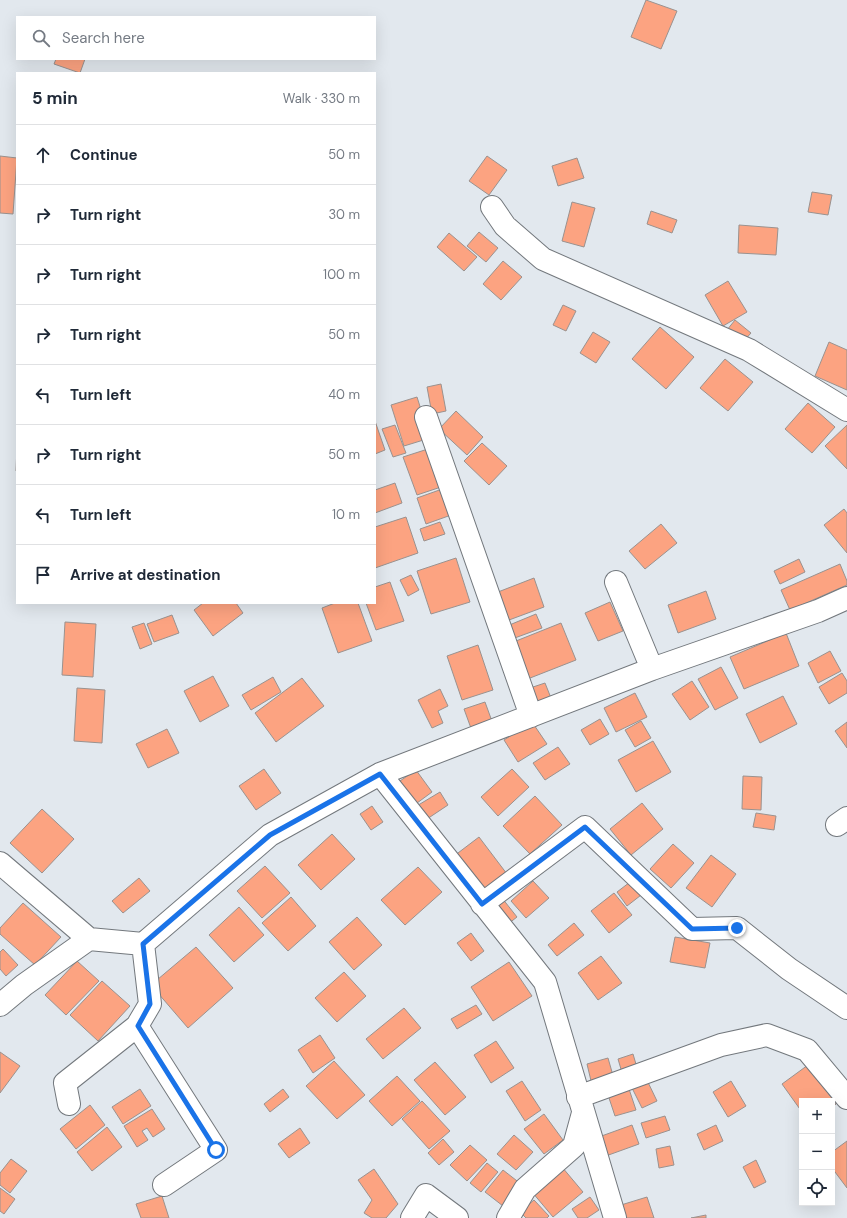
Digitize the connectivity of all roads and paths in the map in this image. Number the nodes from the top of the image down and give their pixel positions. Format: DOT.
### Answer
graph roads {
  1 [pos="492,207"];
  2 [pos="847,410"];
  3 [pos="426,417"];
  4 [pos="616,582"];
  5 [pos="847,598"];
  6 [pos="652,669"];
  7 [pos="531,716"];
  8 [pos="380,774"];
  9 [pos="0,863"];
  10 [pos="482,904"];
  11 [pos="89,939"];
  12 [pos="143,944"];
  13 [pos="0,1005"];
  14 [pos="847,1008"];
  15 [pos="138,1026"];
  16 [pos="847,1098"];
  17 [pos="69,1104"];
  18 [pos="581,1105"];
  19 [pos="164,1185"];
  20 [pos="412,1218"];
  21 [pos="457,1218"];
  22 [pos="508,1218"];
  23 [pos="615,1218"];
  1 -- 2 [label="street"];
  3 -- 7 [label="street"];
  4 -- 6 [label="street"];
  5 -- 6 [label="street"];
  6 -- 7 [label="street"];
  7 -- 8 [label="street"];
  8 -- 10 [label="street"];
  8 -- 12 [label="street"];
  9 -- 11 [label="street"];
  10 -- 14 [label="street"];
  10 -- 18 [label="street"];
  11 -- 12 [label="street"];
  11 -- 13 [label="street"];
  12 -- 15 [label="street"];
  15 -- 17 [label="street"];
  15 -- 19 [label="street"];
  16 -- 18 [label="street"];
  18 -- 22 [label="street"];
  18 -- 23 [label="street"];
  20 -- 21 [label="street"];
}
